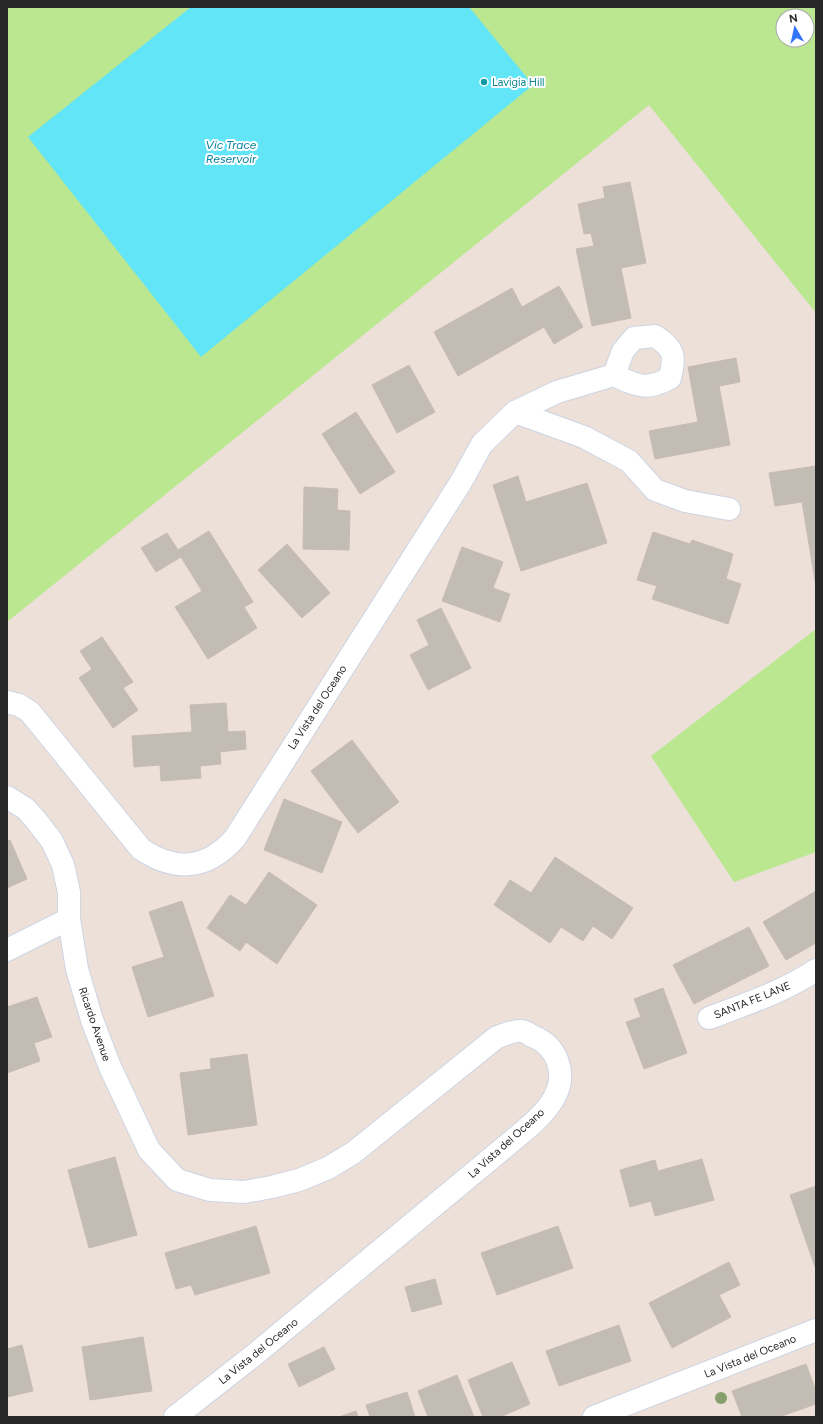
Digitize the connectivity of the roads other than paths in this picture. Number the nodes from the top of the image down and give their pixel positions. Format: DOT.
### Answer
graph roads {
  1 [pos="614,375"];
  2 [pos="514,412"];
  3 [pos="729,509"];
  4 [pos="7,702"];
  5 [pos="7,797"];
  6 [pos="69,919"];
  7 [pos="7,950"];
  8 [pos="816,970"];
  9 [pos="709,1018"];
  10 [pos="176,1180"];
  11 [pos="816,1330"];
  12 [pos="175,1417"];
  13 [pos="594,1417"];
  1 -- 2 [label="street, La Vista del Oceano"];
  2 -- 3 [label="street"];
  2 -- 4 [label="street, La Vista del Oceano"];
  5 -- 6 [label="street"];
  6 -- 7 [label="street"];
  6 -- 10 [label="street, Ricardo Avenue"];
  8 -- 9 [label="street, SANTA FE LANE"];
  10 -- 12 [label="street, La Vista del Oceano"];
  11 -- 13 [label="street, La Vista del Oceano"];
}
